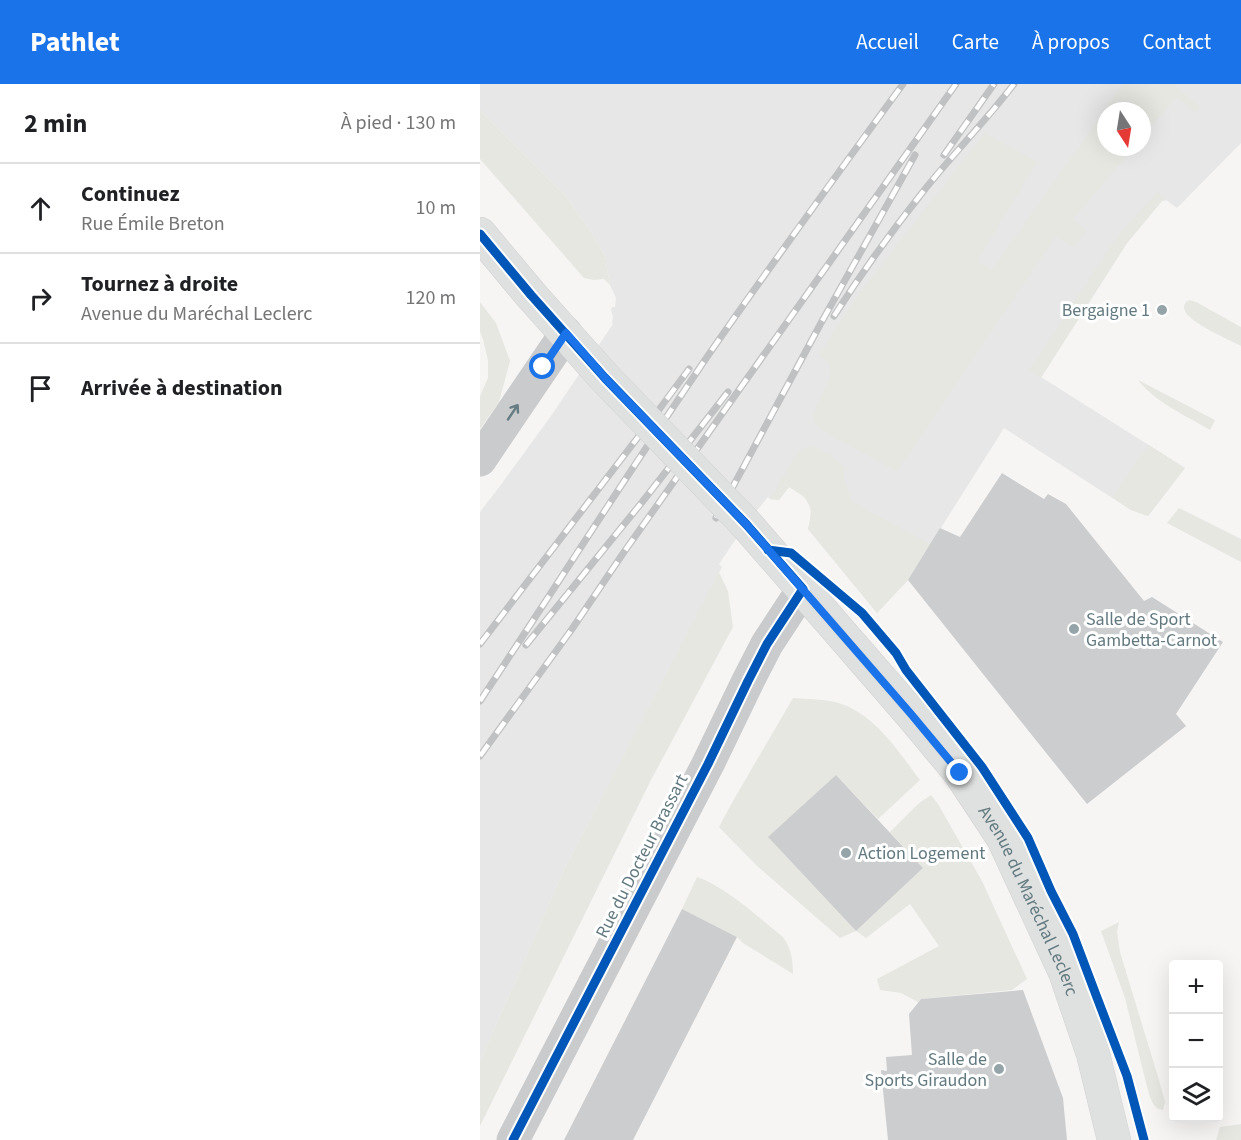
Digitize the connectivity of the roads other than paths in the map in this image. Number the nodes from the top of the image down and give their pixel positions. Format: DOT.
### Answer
graph roads {
  1 [pos="480,234"];
  2 [pos="566,333"];
  3 [pos="480,460"];
  4 [pos="803,589"];
  5 [pos="513,1140"];
  6 [pos="1114,1140"];
  1 -- 2 [label="main road, Avenue du Maréchal Leclerc"];
  3 -- 2 [label="street, one-way"];
  2 -- 4 [label="main road, Avenue du Maréchal Leclerc, bridge"];
  4 -- 5 [label="street, Rue du Docteur Brassart"];
  4 -- 6 [label="main road, Avenue du Maréchal Leclerc"];
}
